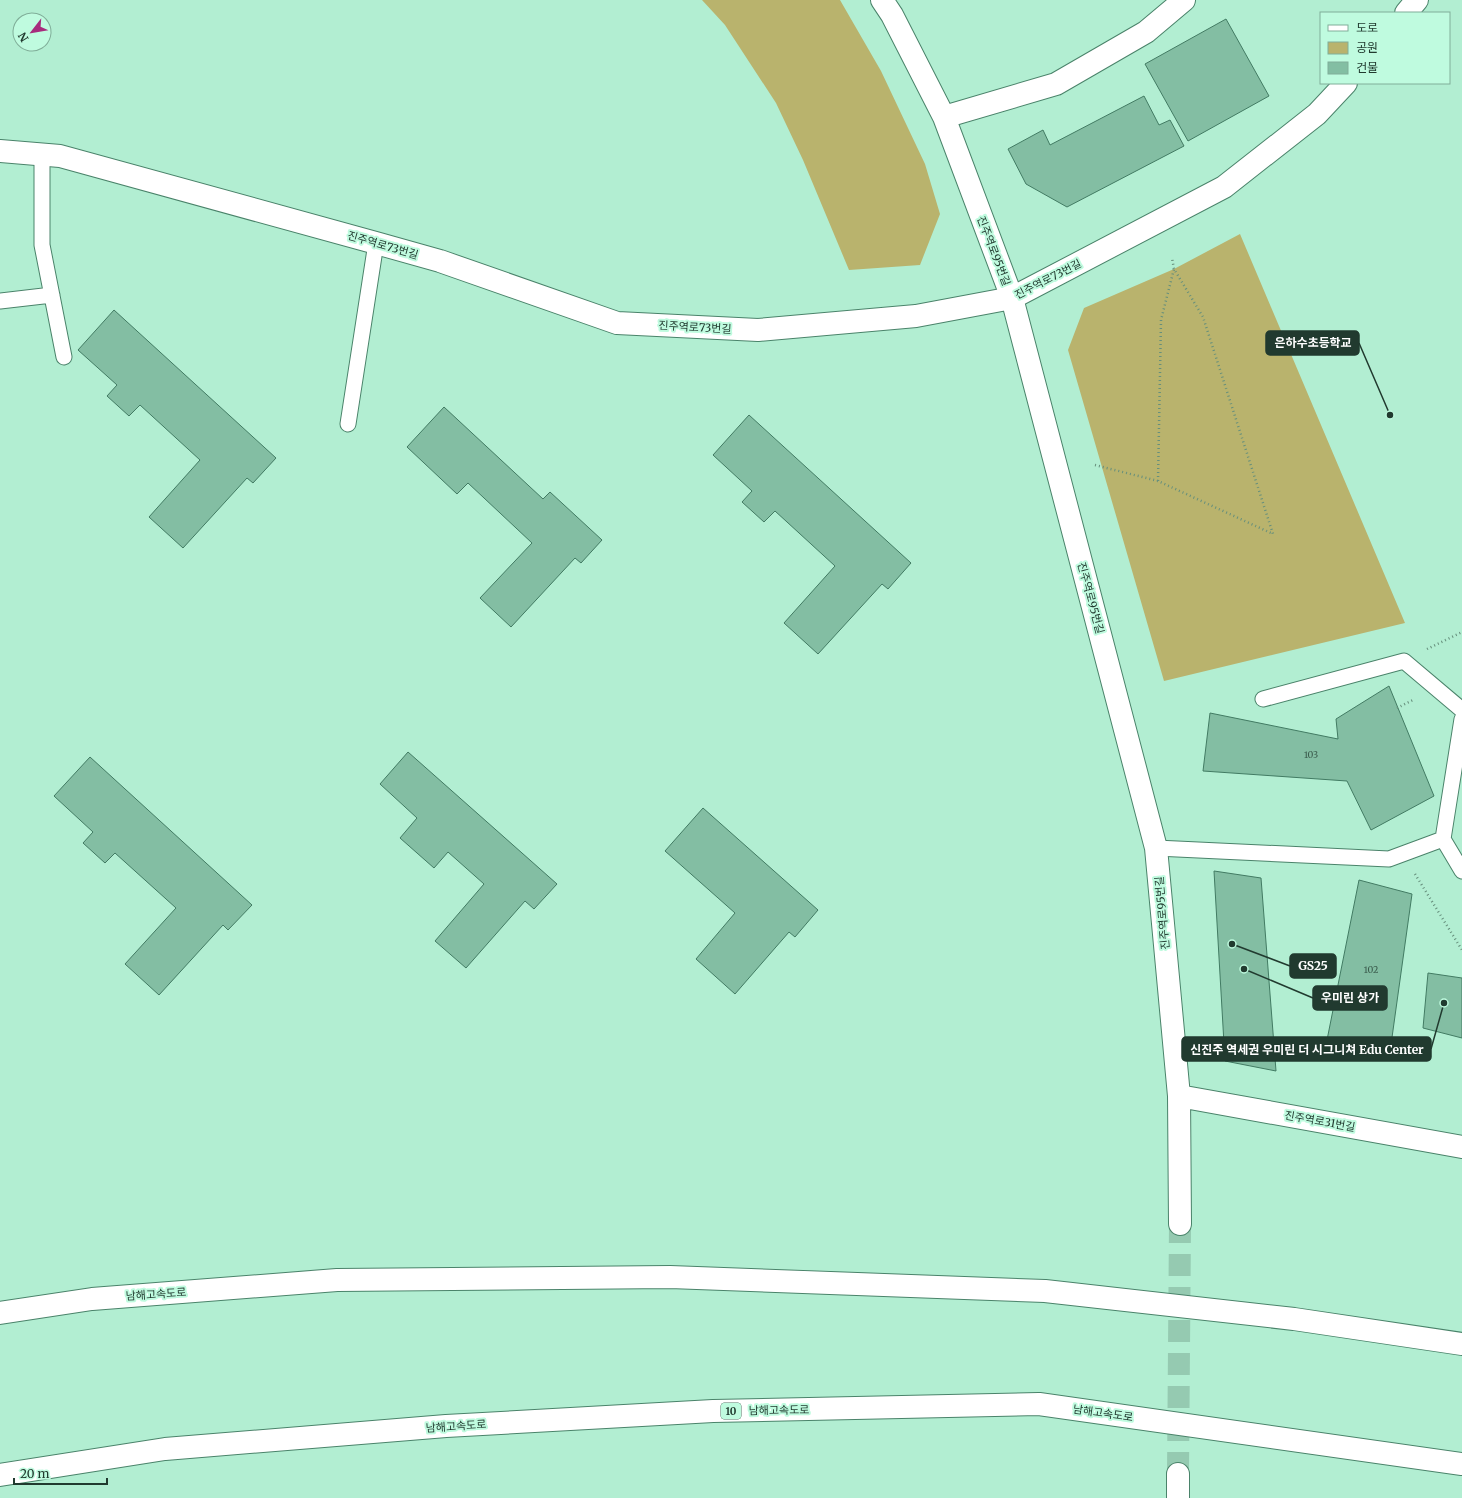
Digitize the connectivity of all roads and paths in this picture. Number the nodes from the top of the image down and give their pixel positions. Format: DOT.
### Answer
graph roads {
  1 [pos="882,0"];
  2 [pos="1184,0"];
  3 [pos="1417,0"];
  4 [pos="1407,12"];
  5 [pos="1345,84"];
  6 [pos="944,117"];
  7 [pos="0,151"];
  8 [pos="42,155"];
  9 [pos="376,243"];
  10 [pos="1172,258"];
  11 [pos="1174,269"];
  12 [pos="52,295"];
  13 [pos="1012,298"];
  14 [pos="0,301"];
  15 [pos="64,357"];
  16 [pos="348,424"];
  17 [pos="1095,465"];
  18 [pos="1158,482"];
  19 [pos="1462,632"];
  20 [pos="1404,661"];
  21 [pos="1262,699"];
  22 [pos="1462,710"];
  23 [pos="1462,719"];
  24 [pos="1443,839"];
  25 [pos="1156,848"];
  26 [pos="1462,871"];
  27 [pos="1179,1096"];
  28 [pos="1462,1147"];
  29 [pos="1180,1224"];
  30 [pos="0,1313"];
  31 [pos="1462,1344"];
  32 [pos="1462,1464"];
  33 [pos="1178,1474"];
  34 [pos="0,1475"];
  35 [pos="1178,1498"];
  1 -- 6 [label="main road, 진주역로95번길"];
  2 -- 6 [label="main road"];
  3 -- 4 [label="main road"];
  5 -- 13 [label="main road, 진주역로73번길"];
  6 -- 13 [label="main road, 진주역로95번길"];
  7 -- 8 [label="main road, 진주역로73번길"];
  8 -- 9 [label="main road, 진주역로73번길"];
  8 -- 12 [label="lane"];
  9 -- 13 [label="main road, 진주역로73번길"];
  9 -- 16 [label="lane"];
  10 -- 11 [label="path"];
  11 -- 18 [label="path"];
  11 -- 18 [label="path"];
  12 -- 14 [label="lane"];
  12 -- 15 [label="lane"];
  13 -- 25 [label="main road, 진주역로95번길"];
  17 -- 18 [label="path"];
  19 -- 20 [label="path"];
  20 -- 21 [label="lane"];
  20 -- 22 [label="lane"];
  23 -- 24 [label="lane"];
  24 -- 25 [label="lane"];
  24 -- 26 [label="lane"];
  25 -- 27 [label="main road, 진주역로95번길"];
  27 -- 28 [label="main road, 진주역로31번길"];
  27 -- 29 [label="main road, 진주역로95번길"];
  30 -- 31 [label="main road, 남해고속도로"];
  32 -- 34 [label="main road, 남해고속도로 / 10"];
  33 -- 35 [label="main road"];
}
